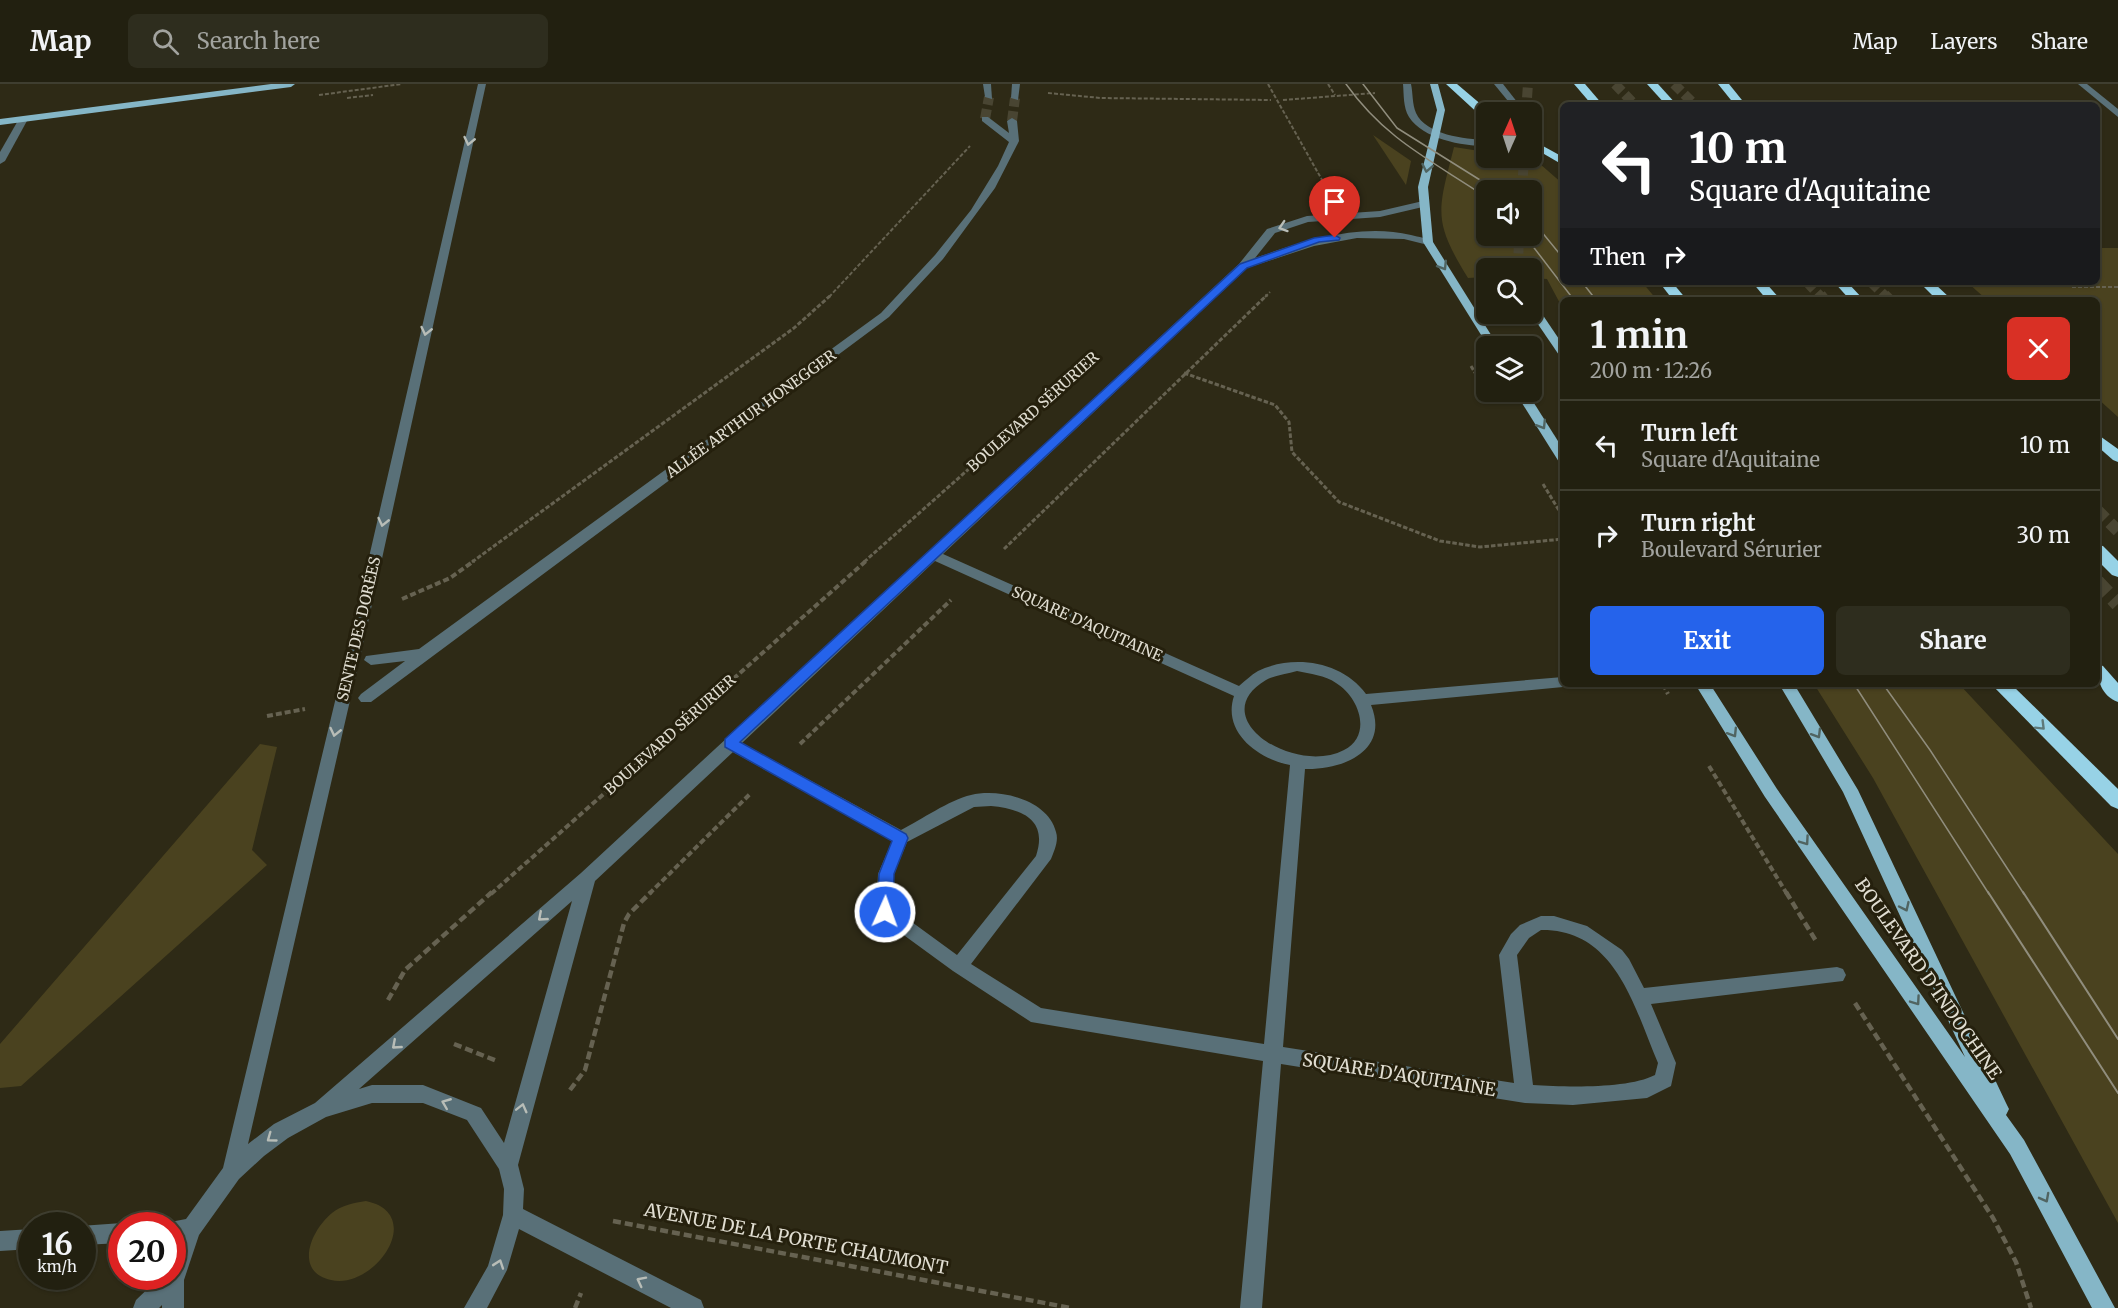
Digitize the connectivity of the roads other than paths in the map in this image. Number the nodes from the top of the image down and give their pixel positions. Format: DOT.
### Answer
graph roads {
  1 [pos="291,84"];
  2 [pos="482,84"];
  3 [pos="987,84"];
  4 [pos="1407,84"];
  5 [pos="1434,84"];
  6 [pos="1451,84"];
  7 [pos="1498,84"];
  8 [pos="1579,84"];
  9 [pos="1652,84"];
  10 [pos="1724,84"];
  11 [pos="2082,84"];
  12 [pos="989,97"];
  13 [pos="1513,102"];
  14 [pos="1595,102"];
  15 [pos="1669,102"];
  16 [pos="1739,102"];
  17 [pos="1476,106"];
  18 [pos="2118,114"];
  19 [pos="23,119"];
  20 [pos="985,119"];
  21 [pos="1012,121"];
  22 [pos="0,122"];
  23 [pos="1438,132"];
  24 [pos="1014,141"];
  25 [pos="1476,142"];
  26 [pos="1542,149"];
  27 [pos="1560,160"];
  28 [pos="0,161"];
  29 [pos="1422,204"];
  30 [pos="1428,242"];
  31 [pos="1243,266"];
  32 [pos="1668,285"];
  33 [pos="1761,285"];
  34 [pos="1843,285"];
  35 [pos="1928,285"];
  36 [pos="1678,297"];
  37 [pos="1771,297"];
  38 [pos="1854,297"];
  39 [pos="1942,297"];
  40 [pos="1542,322"];
  41 [pos="1487,336"];
  42 [pos="1560,349"];
  43 [pos="1527,402"];
  44 [pos="2100,441"];
  45 [pos="1560,454"];
  46 [pos="2118,457"];
  47 [pos="2100,553"];
  48 [pos="933,555"];
  49 [pos="2118,571"];
  50 [pos="423,654"];
  51 [pos="371,660"];
  52 [pos="2100,674"];
  53 [pos="1560,682"];
  54 [pos="1704,687"];
  55 [pos="1788,687"];
  56 [pos="2003,687"];
  57 [pos="1241,693"];
  58 [pos="2118,695"];
  59 [pos="366,698"];
  60 [pos="1363,700"];
  61 [pos="730,743"];
  62 [pos="1299,763"];
  63 [pos="2118,801"];
  64 [pos="901,838"];
  65 [pos="587,878"];
  66 [pos="959,966"];
  67 [pos="1837,975"];
  68 [pos="1639,997"];
  69 [pos="1272,1055"];
  70 [pos="1525,1094"];
  71 [pos="322,1109"];
  72 [pos="2017,1147"];
  73 [pos="508,1165"];
  74 [pos="232,1172"];
  75 [pos="513,1215"];
  76 [pos="186,1224"];
  77 [pos="18,1240"];
  78 [pos="0,1241"];
  79 [pos="163,1290"];
  80 [pos="173,1290"];
  81 [pos="144,1308"];
  82 [pos="173,1308"];
  83 [pos="475,1308"];
  84 [pos="693,1308"];
  85 [pos="1251,1308"];
  86 [pos="2104,1308"];
  1 -- 19 [label="main road"];
  2 -- 74 [label="street, SENTE DES DORÉES, one-way"];
  3 -- 12 [label="street"];
  4 -- 23 [label="street"];
  5 -- 23 [label="main road"];
  6 -- 17 [label="highway"];
  7 -- 13 [label="street"];
  8 -- 14 [label="highway"];
  9 -- 15 [label="highway"];
  10 -- 16 [label="highway"];
  11 -- 18 [label="street"];
  19 -- 22 [label="main road"];
  19 -- 28 [label="street"];
  20 -- 24 [label="street"];
  21 -- 24 [label="street"];
  23 -- 25 [label="street"];
  23 -- 29 [label="main road, one-way"];
  24 -- 50 [label="street, ALLÉE ARTHUR HONEGGER"];
  26 -- 27 [label="highway"];
  29 -- 30 [label="main road"];
  29 -- 31 [label="street, one-way"];
  30 -- 31 [label="street"];
  30 -- 41 [label="main road, one-way"];
  31 -- 48 [label="street"];
  32 -- 36 [label="highway"];
  33 -- 37 [label="highway"];
  34 -- 38 [label="highway"];
  35 -- 39 [label="highway"];
  40 -- 42 [label="main road"];
  43 -- 45 [label="main road, one-way"];
  44 -- 46 [label="highway"];
  47 -- 49 [label="highway"];
  48 -- 57 [label="street, SQUARE D'AQUITAINE"];
  48 -- 61 [label="street"];
  50 -- 51 [label="street, ALLÉE ARTHUR HONEGGER"];
  50 -- 59 [label="street, ALLÉE ARTHUR HONEGGER"];
  52 -- 58 [label="highway"];
  53 -- 60 [label="street"];
  54 -- 72 [label="main road, BOULEVARD D'INDOCHINE, one-way"];
  55 -- 72 [label="main road, one-way"];
  56 -- 63 [label="highway, one-way"];
  57 -- 60 [label="street"];
  57 -- 62 [label="street"];
  60 -- 62 [label="street"];
  61 -- 64 [label="street"];
  61 -- 65 [label="street"];
  62 -- 69 [label="street"];
  64 -- 66 [label="street, SQUARE D'AQUITAINE"];
  64 -- 66 [label="street"];
  65 -- 71 [label="street, one-way"];
  73 -- 65 [label="street, one-way"];
  66 -- 69 [label="street, SQUARE D'AQUITAINE"];
  67 -- 68 [label="street"];
  68 -- 70 [label="street, SQUARE D'AQUITAINE"];
  68 -- 70 [label="street, SQUARE D'AQUITAINE"];
  69 -- 70 [label="street, SQUARE D'AQUITAINE"];
  69 -- 85 [label="street"];
  73 -- 71 [label="street, one-way"];
  71 -- 74 [label="street, one-way"];
  72 -- 86 [label="main road, BOULEVARD D'INDOCHINE, one-way"];
  73 -- 75 [label="street"];
  74 -- 76 [label="street"];
  83 -- 75 [label="street, one-way"];
  84 -- 75 [label="street, one-way"];
  77 -- 78 [label="street"];
  79 -- 81 [label="street"];
  80 -- 82 [label="street"];
}
